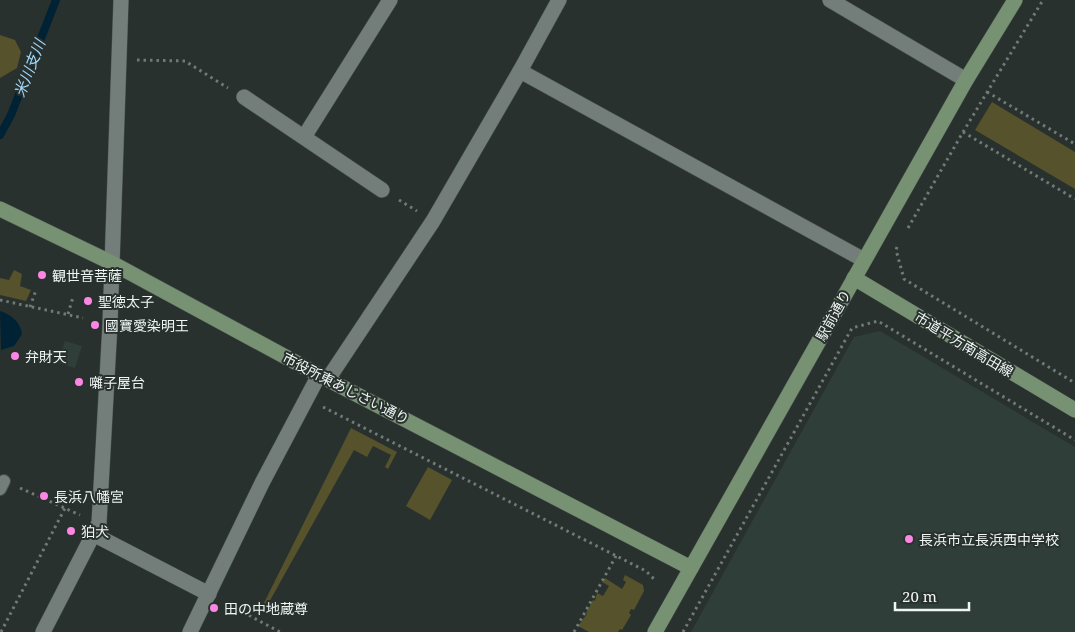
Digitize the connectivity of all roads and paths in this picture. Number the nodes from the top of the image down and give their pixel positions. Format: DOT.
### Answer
graph roads {
  1 [pos="121,0"];
  2 [pos="390,0"];
  3 [pos="830,0"];
  4 [pos="1015,0"];
  5 [pos="1043,0"];
  6 [pos="553,2"];
  7 [pos="118,60"];
  8 [pos="520,72"];
  9 [pos="966,80"];
  10 [pos="987,92"];
  11 [pos="244,97"];
  12 [pos="963,132"];
  13 [pos="304,137"];
  14 [pos="1075,144"];
  15 [pos="382,190"];
  16 [pos="1075,199"];
  17 [pos="0,209"];
  18 [pos="433,221"];
  19 [pos="905,233"];
  20 [pos="900,241"];
  21 [pos="864,260"];
  22 [pos="112,263"];
  23 [pos="854,278"];
  24 [pos="36,290"];
  25 [pos="73,296"];
  26 [pos="0,300"];
  27 [pos="30,307"];
  28 [pos="68,314"];
  29 [pos="83,318"];
  30 [pos="324,377"];
  31 [pos="1075,383"];
  32 [pos="1075,410"];
  33 [pos="1075,440"];
  34 [pos="2,485"];
  35 [pos="65,508"];
  36 [pos="96,529"];
  37 [pos="616,556"];
  38 [pos="691,568"];
  39 [pos="209,594"];
  40 [pos="1,632"];
  41 [pos="43,632"];
  42 [pos="190,632"];
  43 [pos="280,632"];
  44 [pos="574,632"];
  45 [pos="656,632"];
  46 [pos="684,632"];
  1 -- 7 [label="street"];
  2 -- 13 [label="street"];
  3 -- 9 [label="street"];
  4 -- 9 [label="street, 駅前通り"];
  5 -- 10 [label="path"];
  6 -- 8 [label="street"];
  7 -- 11 [label="path"];
  7 -- 22 [label="street"];
  8 -- 18 [label="street"];
  8 -- 21 [label="street"];
  9 -- 21 [label="street, 駅前通り"];
  10 -- 12 [label="path"];
  10 -- 14 [label="path"];
  11 -- 13 [label="street"];
  12 -- 16 [label="path"];
  12 -- 19 [label="path"];
  13 -- 15 [label="street"];
  15 -- 18 [label="path"];
  17 -- 22 [label="street, 市役所東あじさい通り"];
  18 -- 30 [label="street"];
  20 -- 31 [label="path"];
  21 -- 23 [label="street, 駅前通り"];
  22 -- 30 [label="street, 市役所東あじさい通り"];
  22 -- 36 [label="street"];
  23 -- 32 [label="street, 市道平方南高田線"];
  23 -- 38 [label="street, 駅前通り"];
  24 -- 27 [label="path"];
  25 -- 28 [label="path"];
  26 -- 27 [label="path"];
  27 -- 28 [label="path"];
  28 -- 29 [label="path"];
  30 -- 38 [label="street, 市役所東あじさい通り"];
  30 -- 39 [label="street"];
  33 -- 46 [label="path"];
  34 -- 35 [label="path"];
  35 -- 36 [label="path"];
  35 -- 40 [label="path"];
  36 -- 39 [label="street"];
  36 -- 41 [label="street"];
  37 -- 44 [label="path"];
  38 -- 45 [label="street, 駅前通り"];
  39 -- 42 [label="street"];
  39 -- 43 [label="path"];
}
